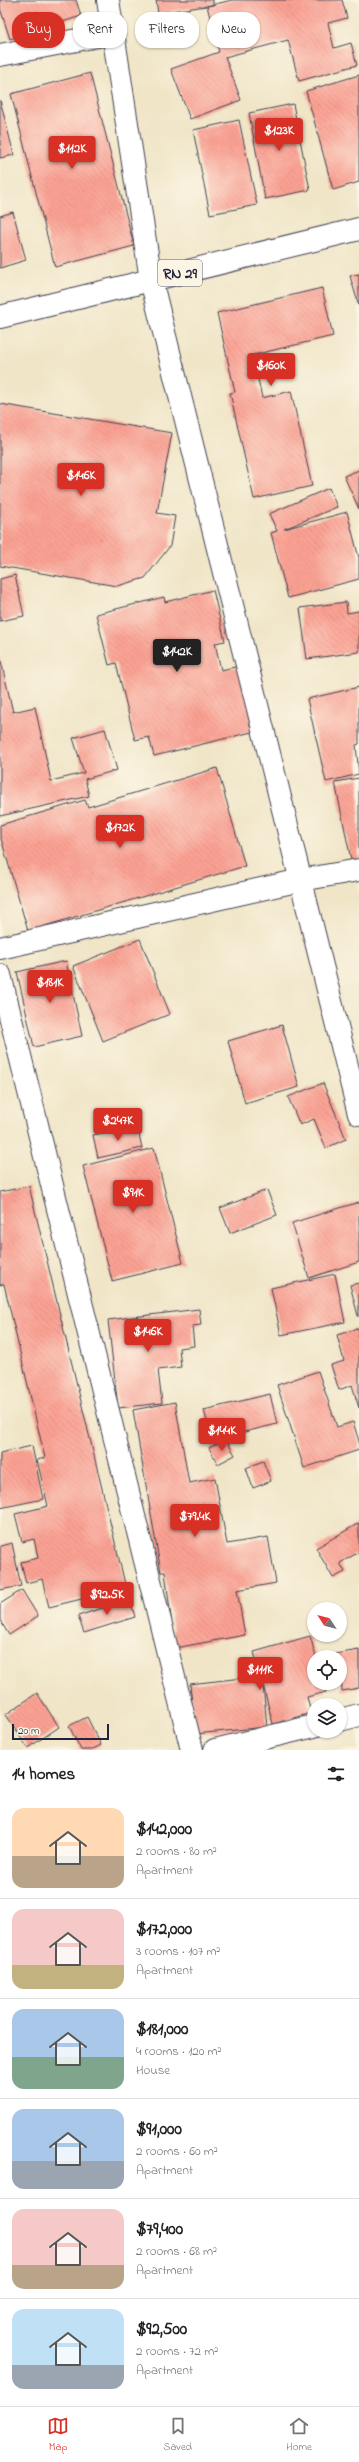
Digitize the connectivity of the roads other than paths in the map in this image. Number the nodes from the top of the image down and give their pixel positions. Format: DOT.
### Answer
graph roads {
  1 [pos="108,0"];
  2 [pos="110,12"];
  3 [pos="73,40"];
  4 [pos="115,48"];
  5 [pos="0,54"];
  6 [pos="359,229"];
  7 [pos="151,280"];
  8 [pos="0,317"];
  9 [pos="359,870"];
  10 [pos="301,880"];
  11 [pos="0,948"];
  12 [pos="0,975"];
  13 [pos="359,1114"];
  14 [pos="359,1715"];
  15 [pos="347,1718"];
  16 [pos="307,1728"];
  17 [pos="192,1750"];
  18 [pos="215,1750"];
  1 -- 2 [label="street"];
  3 -- 5 [label="street"];
  4 -- 7 [label="street"];
  6 -- 7 [label="street, RN 29"];
  7 -- 8 [label="street, RN 29"];
  7 -- 10 [label="street"];
  9 -- 10 [label="street"];
  10 -- 11 [label="street"];
  10 -- 13 [label="street"];
  12 -- 17 [label="street"];
  14 -- 15 [label="street"];
  16 -- 18 [label="street"];
}
